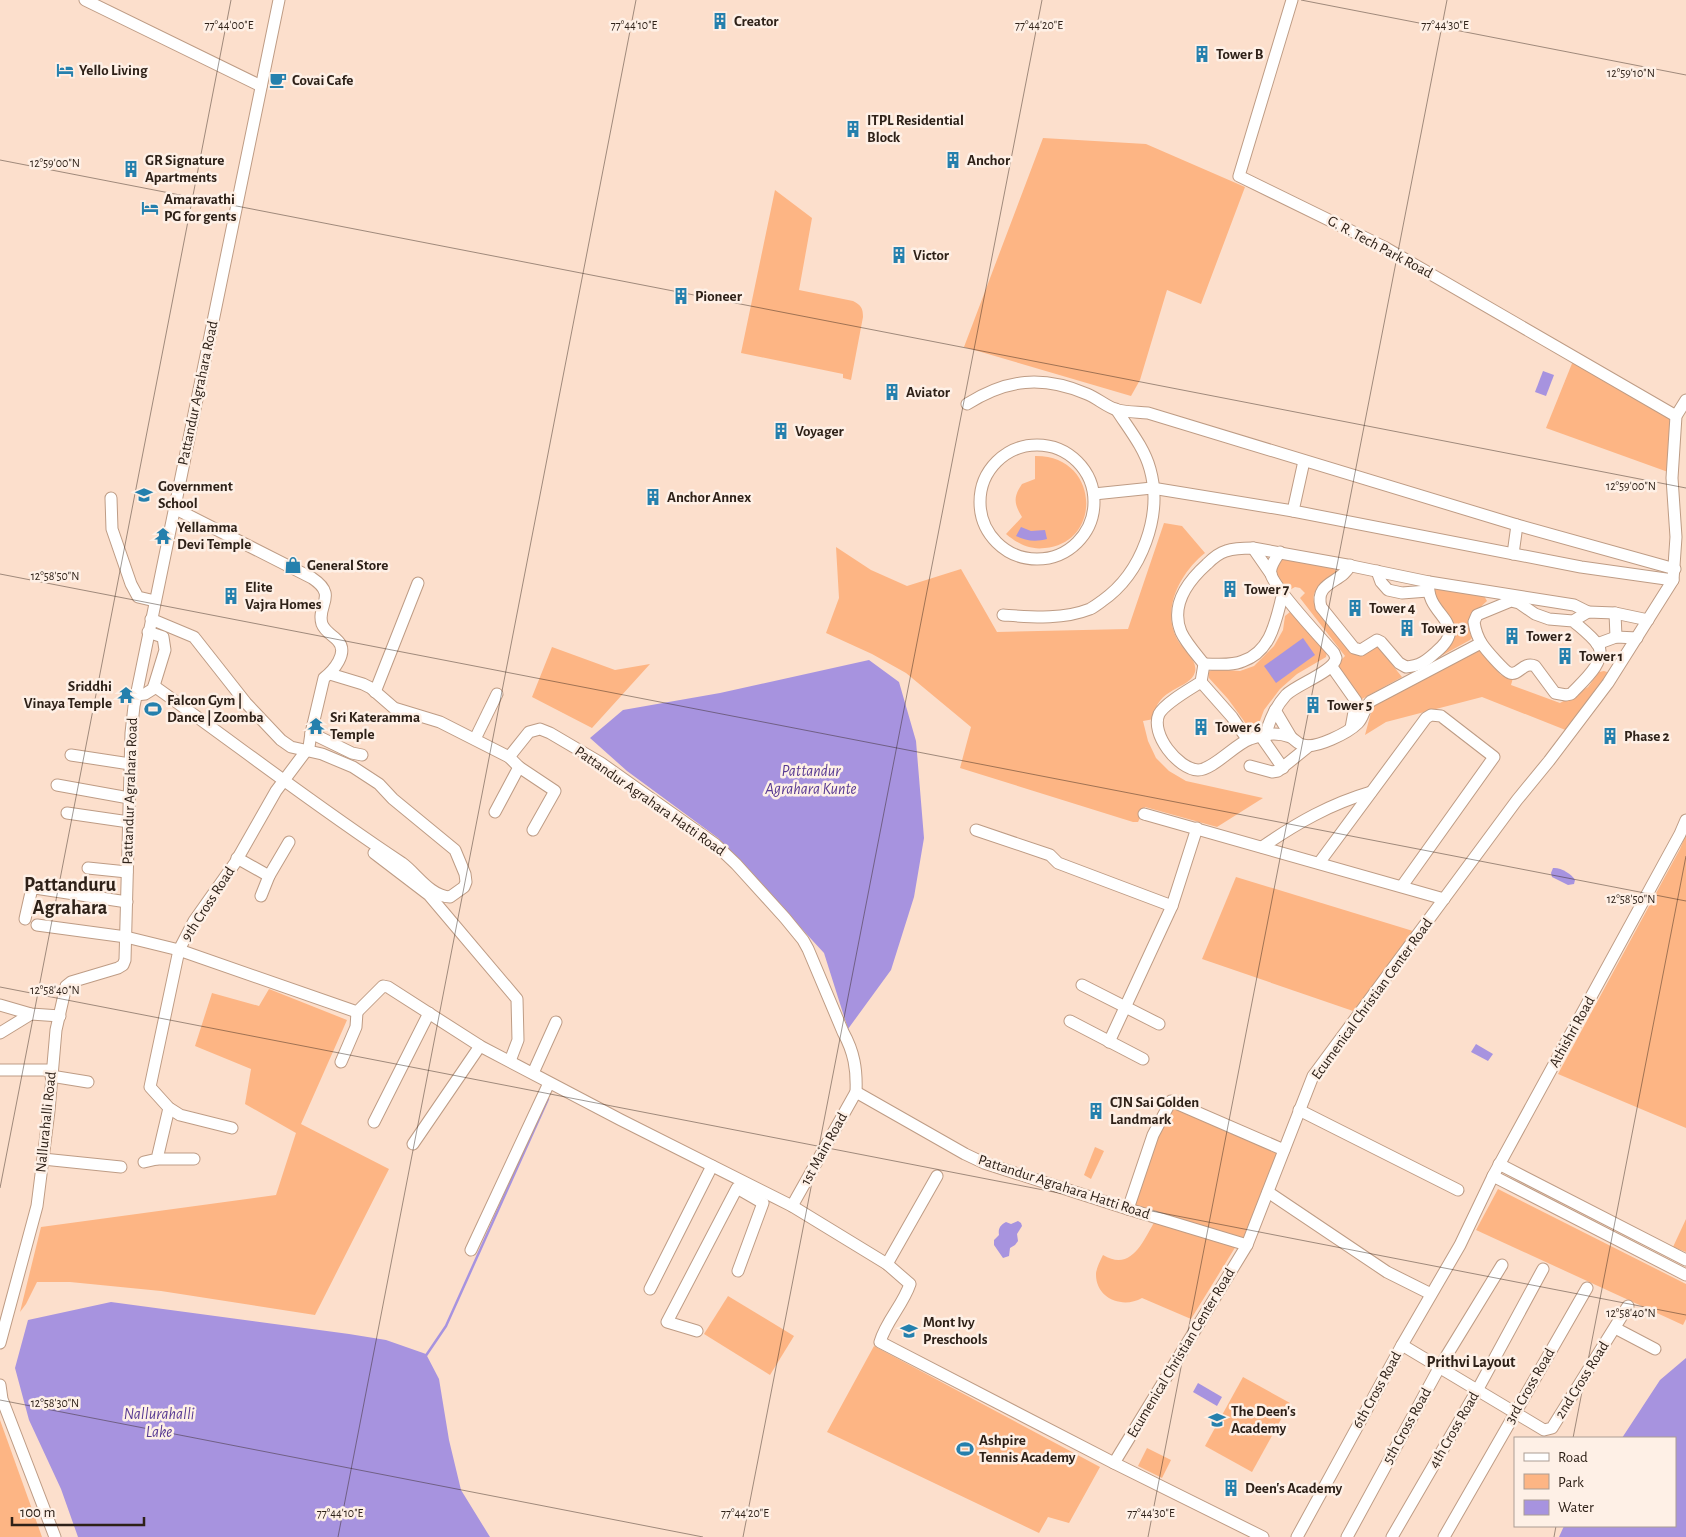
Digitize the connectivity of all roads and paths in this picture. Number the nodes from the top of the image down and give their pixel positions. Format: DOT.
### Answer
graph roads {
  1 [pos="85,0"];
  2 [pos="279,0"];
  3 [pos="1292,0"];
  4 [pos="261,86"];
  5 [pos="1686,400"];
  6 [pos="967,404"];
  7 [pos="1116,409"];
  8 [pos="1676,416"];
  9 [pos="1675,431"];
  10 [pos="1686,437"];
  11 [pos="1304,461"];
  12 [pos="1152,488"];
  13 [pos="1094,494"];
  14 [pos="111,498"];
  15 [pos="174,508"];
  16 [pos="1293,511"];
  17 [pos="1517,525"];
  18 [pos="1253,548"];
  19 [pos="1280,552"];
  20 [pos="1513,554"];
  21 [pos="1350,565"];
  22 [pos="1377,571"];
  23 [pos="1271,574"];
  24 [pos="1674,574"];
  25 [pos="418,583"];
  26 [pos="1428,586"];
  27 [pos="1283,593"];
  28 [pos="155,601"];
  29 [pos="1588,612"];
  30 [pos="1615,612"];
  31 [pos="1003,615"];
  32 [pos="151,619"];
  33 [pos="1648,620"];
  34 [pos="1573,621"];
  35 [pos="148,632"];
  36 [pos="1616,637"];
  37 [pos="1637,638"];
  38 [pos="1481,643"];
  39 [pos="1597,644"];
  40 [pos="1204,664"];
  41 [pos="1332,667"];
  42 [pos="1406,668"];
  43 [pos="330,674"];
  44 [pos="1412,680"];
  45 [pos="1201,682"];
  46 [pos="154,686"];
  47 [pos="375,692"];
  48 [pos="497,694"];
  49 [pos="136,695"];
  50 [pos="1275,710"];
  51 [pos="1351,728"];
  52 [pos="311,733"];
  53 [pos="1263,734"];
  54 [pos="1291,737"];
  55 [pos="475,739"];
  56 [pos="1247,739"];
  57 [pos="1309,746"];
  58 [pos="306,751"];
  59 [pos="71,755"];
  60 [pos="362,755"];
  61 [pos="509,757"];
  62 [pos="528,758"];
  63 [pos="130,764"];
  64 [pos="1250,766"];
  65 [pos="520,768"];
  66 [pos="1283,768"];
  67 [pos="285,780"];
  68 [pos="562,780"];
  69 [pos="57,785"];
  70 [pos="555,791"];
  71 [pos="1371,792"];
  72 [pos="129,798"];
  73 [pos="495,812"];
  74 [pos="67,814"];
  75 [pos="1144,814"];
  76 [pos="1686,820"];
  77 [pos="129,822"];
  78 [pos="1196,828"];
  79 [pos="533,830"];
  80 [pos="976,830"];
  81 [pos="344,831"];
  82 [pos="289,842"];
  83 [pos="1262,847"];
  84 [pos="237,858"];
  85 [pos="1319,863"];
  86 [pos="88,868"];
  87 [pos="127,872"];
  88 [pos="269,876"];
  89 [pos="1402,886"];
  90 [pos="261,896"];
  91 [pos="1444,899"];
  92 [pos="127,902"];
  93 [pos="1172,906"];
  94 [pos="25,919"];
  95 [pos="38,925"];
  96 [pos="126,937"];
  97 [pos="179,950"];
  98 [pos="1082,985"];
  99 [pos="0,1005"];
  100 [pos="1126,1007"];
  101 [pos="357,1012"];
  102 [pos="31,1014"];
  103 [pos="429,1014"];
  104 [pos="60,1016"];
  105 [pos="1070,1021"];
  106 [pos="556,1022"];
  107 [pos="1159,1024"];
  108 [pos="0,1033"];
  109 [pos="1109,1042"];
  110 [pos="480,1046"];
  111 [pos="1143,1059"];
  112 [pos="510,1061"];
  113 [pos="340,1062"];
  114 [pos="0,1070"];
  115 [pos="52,1073"];
  116 [pos="532,1073"];
  117 [pos="88,1082"];
  118 [pos="548,1082"];
  119 [pos="856,1092"];
  120 [pos="169,1108"];
  121 [pos="1299,1110"];
  122 [pos="374,1122"];
  123 [pos="232,1128"];
  124 [pos="413,1144"];
  125 [pos="1284,1150"];
  126 [pos="43,1159"];
  127 [pos="157,1159"];
  128 [pos="194,1159"];
  129 [pos="144,1162"];
  130 [pos="1499,1164"];
  131 [pos="712,1166"];
  132 [pos="121,1167"];
  133 [pos="937,1176"];
  134 [pos="1493,1176"];
  135 [pos="1458,1190"];
  136 [pos="752,1192"];
  137 [pos="1268,1192"];
  138 [pos="792,1206"];
  139 [pos="1128,1209"];
  140 [pos="1246,1244"];
  141 [pos="1460,1246"];
  142 [pos="471,1250"];
  143 [pos="1686,1260"];
  144 [pos="887,1264"];
  145 [pos="1502,1265"];
  146 [pos="1543,1269"];
  147 [pos="738,1271"];
  148 [pos="1686,1275"];
  149 [pos="1587,1288"];
  150 [pos="650,1290"];
  151 [pos="1431,1294"];
  152 [pos="1628,1306"];
  153 [pos="1614,1328"];
  154 [pos="697,1331"];
  155 [pos="0,1344"];
  156 [pos="1402,1345"];
  157 [pos="1656,1350"];
  158 [pos="1439,1368"];
  159 [pos="0,1385"];
  160 [pos="1476,1390"];
  161 [pos="1515,1412"];
  162 [pos="1114,1463"];
  163 [pos="55,1537"];
  164 [pos="1262,1537"];
  165 [pos="1297,1537"];
  166 [pos="1347,1537"];
  167 [pos="1392,1537"];
  168 [pos="1444,1537"];
  1 -- 4 [label="street"];
  2 -- 4 [label="street, Pattandur Agrahara Road"];
  3 -- 8 [label="street, G. R. Tech Park Road"];
  4 -- 15 [label="street, Pattandur Agrahara Road"];
  5 -- 8 [label="street"];
  6 -- 7 [label="street"];
  7 -- 11 [label="street"];
  7 -- 12 [label="street"];
  8 -- 9 [label="street"];
  9 -- 10 [label="street"];
  9 -- 24 [label="street"];
  11 -- 16 [label="street"];
  11 -- 17 [label="street"];
  12 -- 13 [label="street"];
  12 -- 16 [label="street"];
  12 -- 31 [label="street"];
  13 -- 13 [label="street"];
  14 -- 28 [label="street"];
  15 -- 28 [label="street, Pattandur Agrahara Road"];
  15 -- 43 [label="street"];
  16 -- 20 [label="street"];
  17 -- 20 [label="street"];
  17 -- 24 [label="street"];
  18 -- 19 [label="street"];
  18 -- 23 [label="street"];
  18 -- 40 [label="street"];
  19 -- 21 [label="street"];
  19 -- 23 [label="street"];
  20 -- 24 [label="street"];
  21 -- 22 [label="street"];
  21 -- 42 [label="street"];
  22 -- 26 [label="street"];
  22 -- 26 [label="street"];
  23 -- 27 [label="street"];
  24 -- 33 [label="street, Ecumenical Christian Center Road"];
  25 -- 47 [label="street"];
  26 -- 29 [label="street"];
  26 -- 42 [label="street"];
  27 -- 40 [label="street"];
  27 -- 41 [label="street"];
  28 -- 32 [label="street, Pattandur Agrahara Road"];
  29 -- 30 [label="street"];
  29 -- 34 [label="street"];
  30 -- 33 [label="street"];
  30 -- 36 [label="street"];
  32 -- 35 [label="street, Pattandur Agrahara Road"];
  32 -- 58 [label="street"];
  33 -- 37 [label="street, Ecumenical Christian Center Road"];
  34 -- 38 [label="street"];
  34 -- 39 [label="street"];
  35 -- 46 [label="street"];
  35 -- 49 [label="street, Pattandur Agrahara Road"];
  36 -- 37 [label="street"];
  36 -- 39 [label="street"];
  37 -- 91 [label="street, Ecumenical Christian Center Road"];
  38 -- 39 [label="street"];
  38 -- 44 [label="street"];
  40 -- 45 [label="street"];
  41 -- 50 [label="street"];
  41 -- 51 [label="street"];
  42 -- 44 [label="street"];
  43 -- 47 [label="street"];
  43 -- 52 [label="street, 9th Cross Road"];
  44 -- 51 [label="street"];
  45 -- 56 [label="street"];
  45 -- 56 [label="street"];
  46 -- 49 [label="street"];
  46 -- 67 [label="street"];
  47 -- 55 [label="street"];
  48 -- 55 [label="street"];
  49 -- 63 [label="street, Pattandur Agrahara Road"];
  50 -- 53 [label="street"];
  50 -- 54 [label="street"];
  51 -- 57 [label="street"];
  52 -- 58 [label="street, 9th Cross Road"];
  52 -- 60 [label="street"];
  53 -- 54 [label="street"];
  53 -- 56 [label="street"];
  53 -- 66 [label="street"];
  54 -- 57 [label="street"];
  55 -- 61 [label="street"];
  57 -- 66 [label="street"];
  58 -- 67 [label="street, 9th Cross Road"];
  58 -- 67 [label="street"];
  59 -- 63 [label="street"];
  61 -- 65 [label="street"];
  61 -- 119 [label="street, Pattandur Agrahara Hatti Road"];
  62 -- 65 [label="street"];
  63 -- 72 [label="street, Pattandur Agrahara Road"];
  64 -- 66 [label="street"];
  65 -- 70 [label="street"];
  65 -- 73 [label="street"];
  67 -- 84 [label="street, 9th Cross Road"];
  68 -- 70 [label="street"];
  69 -- 72 [label="street"];
  70 -- 79 [label="street"];
  71 -- 83 [label="street"];
  71 -- 85 [label="street"];
  71 -- 89 [label="street"];
  72 -- 77 [label="street, Pattandur Agrahara Road"];
  74 -- 77 [label="street"];
  75 -- 78 [label="street"];
  76 -- 130 [label="street, Athishri Road"];
  77 -- 87 [label="street, Pattandur Agrahara Road"];
  78 -- 83 [label="street"];
  78 -- 93 [label="street"];
  80 -- 93 [label="street"];
  81 -- 112 [label="street"];
  82 -- 88 [label="street"];
  83 -- 85 [label="street"];
  84 -- 88 [label="street"];
  84 -- 97 [label="street, 9th Cross Road"];
  85 -- 89 [label="street"];
  86 -- 87 [label="street"];
  87 -- 92 [label="street, Pattandur Agrahara Road"];
  88 -- 90 [label="street"];
  89 -- 91 [label="street"];
  91 -- 121 [label="street, Ecumenical Christian Center Road"];
  92 -- 94 [label="street"];
  92 -- 96 [label="street, Pattandur Agrahara Road"];
  93 -- 100 [label="street"];
  95 -- 96 [label="street"];
  96 -- 97 [label="street"];
  96 -- 104 [label="street, Nallurahalli Road"];
  97 -- 101 [label="street"];
  97 -- 120 [label="street, 9th Cross Road"];
  98 -- 100 [label="street"];
  99 -- 102 [label="street"];
  100 -- 107 [label="street"];
  100 -- 109 [label="street"];
  101 -- 103 [label="street"];
  101 -- 113 [label="street"];
  102 -- 104 [label="street"];
  102 -- 108 [label="street"];
  103 -- 110 [label="street"];
  103 -- 122 [label="street"];
  104 -- 115 [label="street, Nallurahalli Road"];
  105 -- 109 [label="street"];
  106 -- 116 [label="street"];
  109 -- 111 [label="street"];
  110 -- 112 [label="street"];
  110 -- 124 [label="street"];
  112 -- 116 [label="street"];
  114 -- 115 [label="street"];
  115 -- 117 [label="street"];
  115 -- 126 [label="street, Nallurahalli Road"];
  116 -- 118 [label="street"];
  118 -- 131 [label="street"];
  118 -- 142 [label="street"];
  119 -- 138 [label="street, 1st Main Road"];
  119 -- 139 [label="street, Pattandur Agrahara Hatti Road"];
  120 -- 123 [label="street, 9th Cross Road"];
  120 -- 127 [label="street"];
  121 -- 125 [label="street, Ecumenical Christian Center Road"];
  121 -- 135 [label="street"];
  125 -- 137 [label="street, Ecumenical Christian Center Road"];
  125 -- 139 [label="street"];
  126 -- 132 [label="street"];
  126 -- 155 [label="street, Nallurahalli Road"];
  127 -- 128 [label="street"];
  127 -- 129 [label="street"];
  130 -- 134 [label="street, Athishri Road"];
  130 -- 143 [label="street"];
  131 -- 136 [label="street"];
  131 -- 150 [label="street"];
  133 -- 144 [label="street"];
  134 -- 141 [label="street, Athishri Road"];
  134 -- 148 [label="street"];
  136 -- 138 [label="street"];
  136 -- 147 [label="street"];
  136 -- 154 [label="street"];
  137 -- 140 [label="street, Ecumenical Christian Center Road"];
  137 -- 151 [label="street"];
  138 -- 144 [label="street"];
  139 -- 140 [label="street, Pattandur Agrahara Hatti Road"];
  140 -- 162 [label="street, Ecumenical Christian Center Road"];
  141 -- 151 [label="street, 6th Cross Road"];
  144 -- 162 [label="street"];
  145 -- 158 [label="street, 5th Cross Road"];
  146 -- 160 [label="street, 4th Cross Road"];
  149 -- 161 [label="street, 3rd Cross Road"];
  151 -- 156 [label="street, 6th Cross Road"];
  152 -- 153 [label="street, 2nd Cross Road"];
  153 -- 157 [label="street"];
  153 -- 161 [label="street, 2nd Cross Road"];
  156 -- 158 [label="street"];
  156 -- 165 [label="street, 6th Cross Road"];
  158 -- 160 [label="street"];
  158 -- 166 [label="street, 5th Cross Road"];
  159 -- 163 [label="street"];
  160 -- 161 [label="street"];
  160 -- 167 [label="street, 4th Cross Road"];
  161 -- 168 [label="street, 3rd Cross Road"];
  162 -- 164 [label="street"];
}
